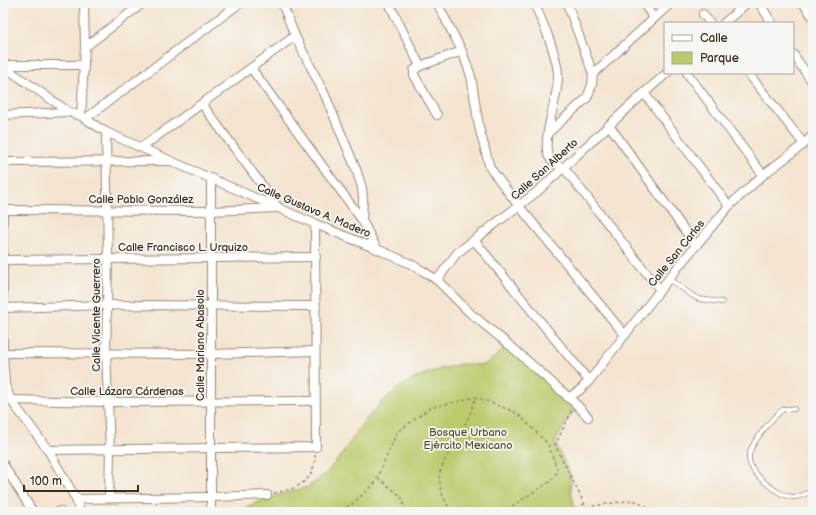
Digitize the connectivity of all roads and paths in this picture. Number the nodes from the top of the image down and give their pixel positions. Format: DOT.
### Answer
graph roads {
  1 [pos="84,3"];
  2 [pos="143,3"];
  3 [pos="240,3"];
  4 [pos="282,3"];
  5 [pos="389,3"];
  6 [pos="437,3"];
  7 [pos="534,3"];
  8 [pos="567,3"];
  9 [pos="643,3"];
  10 [pos="671,3"];
  11 [pos="747,3"];
  12 [pos="759,3"];
  13 [pos="803,3"];
  14 [pos="703,14"];
  15 [pos="813,17"];
  16 [pos="654,18"];
  17 [pos="709,22"];
  18 [pos="725,22"];
  19 [pos="771,22"];
  20 [pos="295,36"];
  21 [pos="85,47"];
  22 [pos="462,51"];
  23 [pos="794,56"];
  24 [pos="84,65"];
  25 [pos="3,66"];
  26 [pos="420,66"];
  27 [pos="251,68"];
  28 [pos="593,74"];
  29 [pos="666,74"];
  30 [pos="688,74"];
  31 [pos="749,74"];
  32 [pos="813,84"];
  33 [pos="644,93"];
  34 [pos="202,104"];
  35 [pos="69,112"];
  36 [pos="3,115"];
  37 [pos="437,115"];
  38 [pos="83,117"];
  39 [pos="609,125"];
  40 [pos="106,132"];
  41 [pos="548,133"];
  42 [pos="813,135"];
  43 [pos="804,144"];
  44 [pos="142,147"];
  45 [pos="170,161"];
  46 [pos="3,162"];
  47 [pos="107,162"];
  48 [pos="564,168"];
  49 [pos="763,175"];
  50 [pos="211,178"];
  51 [pos="3,206"];
  52 [pos="519,206"];
  53 [pos="729,206"];
  54 [pos="278,208"];
  55 [pos="3,210"];
  56 [pos="106,210"];
  57 [pos="212,211"];
  58 [pos="362,220"];
  59 [pos="315,224"];
  60 [pos="474,240"];
  61 [pos="696,246"];
  62 [pos="377,249"];
  63 [pos="108,258"];
  64 [pos="210,258"];
  65 [pos="316,258"];
  66 [pos="3,260"];
  67 [pos="669,278"];
  68 [pos="437,280"];
  69 [pos="660,290"];
  70 [pos="722,302"];
  71 [pos="108,305"];
  72 [pos="210,305"];
  73 [pos="316,306"];
  74 [pos="3,308"];
  75 [pos="625,336"];
  76 [pos="315,351"];
  77 [pos="3,353"];
  78 [pos="106,353"];
  79 [pos="212,354"];
  80 [pos="589,381"];
  81 [pos="476,397"];
  82 [pos="568,398"];
  83 [pos="11,400"];
  84 [pos="315,401"];
  85 [pos="108,402"];
  86 [pos="211,402"];
  87 [pos="572,410"];
  88 [pos="794,410"];
  89 [pos="813,416"];
  90 [pos="588,417"];
  91 [pos="813,423"];
  92 [pos="316,447"];
  93 [pos="211,448"];
  94 [pos="48,450"];
  95 [pos="110,450"];
  96 [pos="3,464"];
  97 [pos="377,478"];
  98 [pos="813,490"];
  99 [pos="267,495"];
  100 [pos="212,497"];
  101 [pos="108,498"];
  102 [pos="76,499"];
  103 [pos="584,504"];
  104 [pos="33,512"];
  105 [pos="80,512"];
  106 [pos="211,512"];
  107 [pos="335,512"];
  108 [pos="406,512"];
  109 [pos="451,512"];
  110 [pos="503,512"];
  111 [pos="572,512"];
  112 [pos="655,512"];
  1 -- 21 [label="street"];
  2 -- 21 [label="street"];
  3 -- 38 [label="street"];
  4 -- 20 [label="street"];
  5 -- 26 [label="street"];
  6 -- 22 [label="street"];
  7 -- 41 [label="street"];
  8 -- 28 [label="street"];
  9 -- 16 [label="street"];
  10 -- 16 [label="street"];
  11 -- 18 [label="street"];
  12 -- 19 [label="street"];
  13 -- 15 [label="street"];
  14 -- 17 [label="street"];
  16 -- 28 [label="street"];
  20 -- 27 [label="street"];
  20 -- 58 [label="street"];
  21 -- 24 [label="street"];
  22 -- 26 [label="street"];
  22 -- 52 [label="street"];
  23 -- 32 [label="street"];
  24 -- 25 [label="street, Calle Gustavo A. Madero"];
  24 -- 38 [label="street"];
  25 -- 35 [label="street, Calle Gustavo A. Madero"];
  26 -- 37 [label="street"];
  27 -- 34 [label="street"];
  27 -- 58 [label="street"];
  28 -- 41 [label="street"];
  29 -- 33 [label="street, Calle San Alberto"];
  30 -- 49 [label="street"];
  31 -- 43 [label="street"];
  33 -- 39 [label="street, Calle San Alberto"];
  33 -- 53 [label="street"];
  34 -- 44 [label="street"];
  34 -- 54 [label="street"];
  35 -- 36 [label="street"];
  35 -- 38 [label="street, Calle Gustavo A. Madero"];
  38 -- 40 [label="street, Calle Gustavo A. Madero"];
  39 -- 48 [label="street, Calle San Alberto"];
  39 -- 61 [label="street"];
  40 -- 44 [label="street, Calle Gustavo A. Madero"];
  40 -- 47 [label="street, Calle Vicente Guerrero"];
  41 -- 48 [label="street"];
  42 -- 43 [label="street, Calle San Carlos"];
  43 -- 49 [label="street, Calle San Carlos"];
  44 -- 45 [label="street, Calle Gustavo A. Madero"];
  45 -- 47 [label="street"];
  45 -- 50 [label="street, Calle Gustavo A. Madero"];
  46 -- 47 [label="street"];
  47 -- 56 [label="street, Calle Vicente Guerrero"];
  48 -- 52 [label="street, Calle San Alberto"];
  48 -- 69 [label="street"];
  49 -- 53 [label="street, Calle San Carlos"];
  50 -- 54 [label="street, Calle Gustavo A. Madero"];
  50 -- 57 [label="street, Calle Mariano Abasolo"];
  51 -- 55 [label="street"];
  52 -- 60 [label="street, Calle San Alberto"];
  52 -- 75 [label="street"];
  53 -- 61 [label="street, Calle San Carlos"];
  54 -- 57 [label="street, Calle Pablo González"];
  54 -- 59 [label="street, Calle Gustavo A. Madero"];
  55 -- 56 [label="street, Calle Pablo González"];
  55 -- 66 [label="street"];
  56 -- 57 [label="street, Calle Pablo González"];
  56 -- 63 [label="street, Calle Vicente Guerrero"];
  57 -- 64 [label="street, Calle Mariano Abasolo"];
  58 -- 62 [label="street"];
  59 -- 62 [label="street, Calle Gustavo A. Madero"];
  59 -- 65 [label="street"];
  60 -- 68 [label="street, Calle San Alberto"];
  60 -- 80 [label="street"];
  61 -- 67 [label="street, Calle San Carlos"];
  62 -- 68 [label="street, Calle Gustavo A. Madero"];
  63 -- 64 [label="street, Calle Francisco L. Urquizo"];
  63 -- 66 [label="street, Calle Francisco L. Urquizo"];
  63 -- 71 [label="street, Calle Vicente Guerrero"];
  64 -- 65 [label="street, Calle Francisco L. Urquizo"];
  64 -- 72 [label="street, Calle Mariano Abasolo"];
  65 -- 73 [label="street"];
  66 -- 74 [label="street"];
  67 -- 69 [label="street, Calle San Carlos"];
  67 -- 70 [label="lane"];
  68 -- 82 [label="street, Calle Gustavo A. Madero"];
  69 -- 75 [label="street, Calle San Carlos"];
  71 -- 72 [label="street"];
  71 -- 74 [label="street"];
  71 -- 78 [label="street, Calle Vicente Guerrero"];
  72 -- 73 [label="street"];
  72 -- 79 [label="street, Calle Mariano Abasolo"];
  73 -- 76 [label="street"];
  74 -- 77 [label="street"];
  75 -- 80 [label="street, Calle San Carlos"];
  76 -- 79 [label="street"];
  76 -- 84 [label="street"];
  77 -- 78 [label="street"];
  77 -- 83 [label="street"];
  78 -- 79 [label="street"];
  78 -- 85 [label="street, Calle Vicente Guerrero"];
  79 -- 86 [label="street, Calle Mariano Abasolo"];
  80 -- 82 [label="street, Calle San Carlos"];
  81 -- 97 [label="path"];
  81 -- 109 [label="path"];
  81 -- 110 [label="path"];
  82 -- 90 [label="street, Calle Gustavo A. Madero"];
  83 -- 85 [label="street, Calle Lázaro Cárdenas"];
  83 -- 94 [label="street"];
  84 -- 86 [label="street, Calle Lázaro Cárdenas"];
  84 -- 92 [label="street"];
  85 -- 86 [label="street, Calle Lázaro Cárdenas"];
  85 -- 95 [label="street, Calle Vicente Guerrero"];
  86 -- 93 [label="street, Calle Mariano Abasolo"];
  87 -- 103 [label="path"];
  88 -- 98 [label="lane"];
  89 -- 91 [label="lane"];
  92 -- 93 [label="street"];
  92 -- 99 [label="path"];
  93 -- 95 [label="street"];
  93 -- 100 [label="street, Calle Mariano Abasolo"];
  94 -- 95 [label="street"];
  94 -- 102 [label="street"];
  95 -- 101 [label="street, Calle Vicente Guerrero"];
  96 -- 104 [label="street"];
  97 -- 107 [label="path"];
  97 -- 108 [label="path"];
  99 -- 100 [label="street"];
  100 -- 101 [label="street"];
  100 -- 106 [label="street, Calle Mariano Abasolo"];
  101 -- 102 [label="street"];
  102 -- 105 [label="street"];
  103 -- 111 [label="path"];
  103 -- 112 [label="path"];
}
